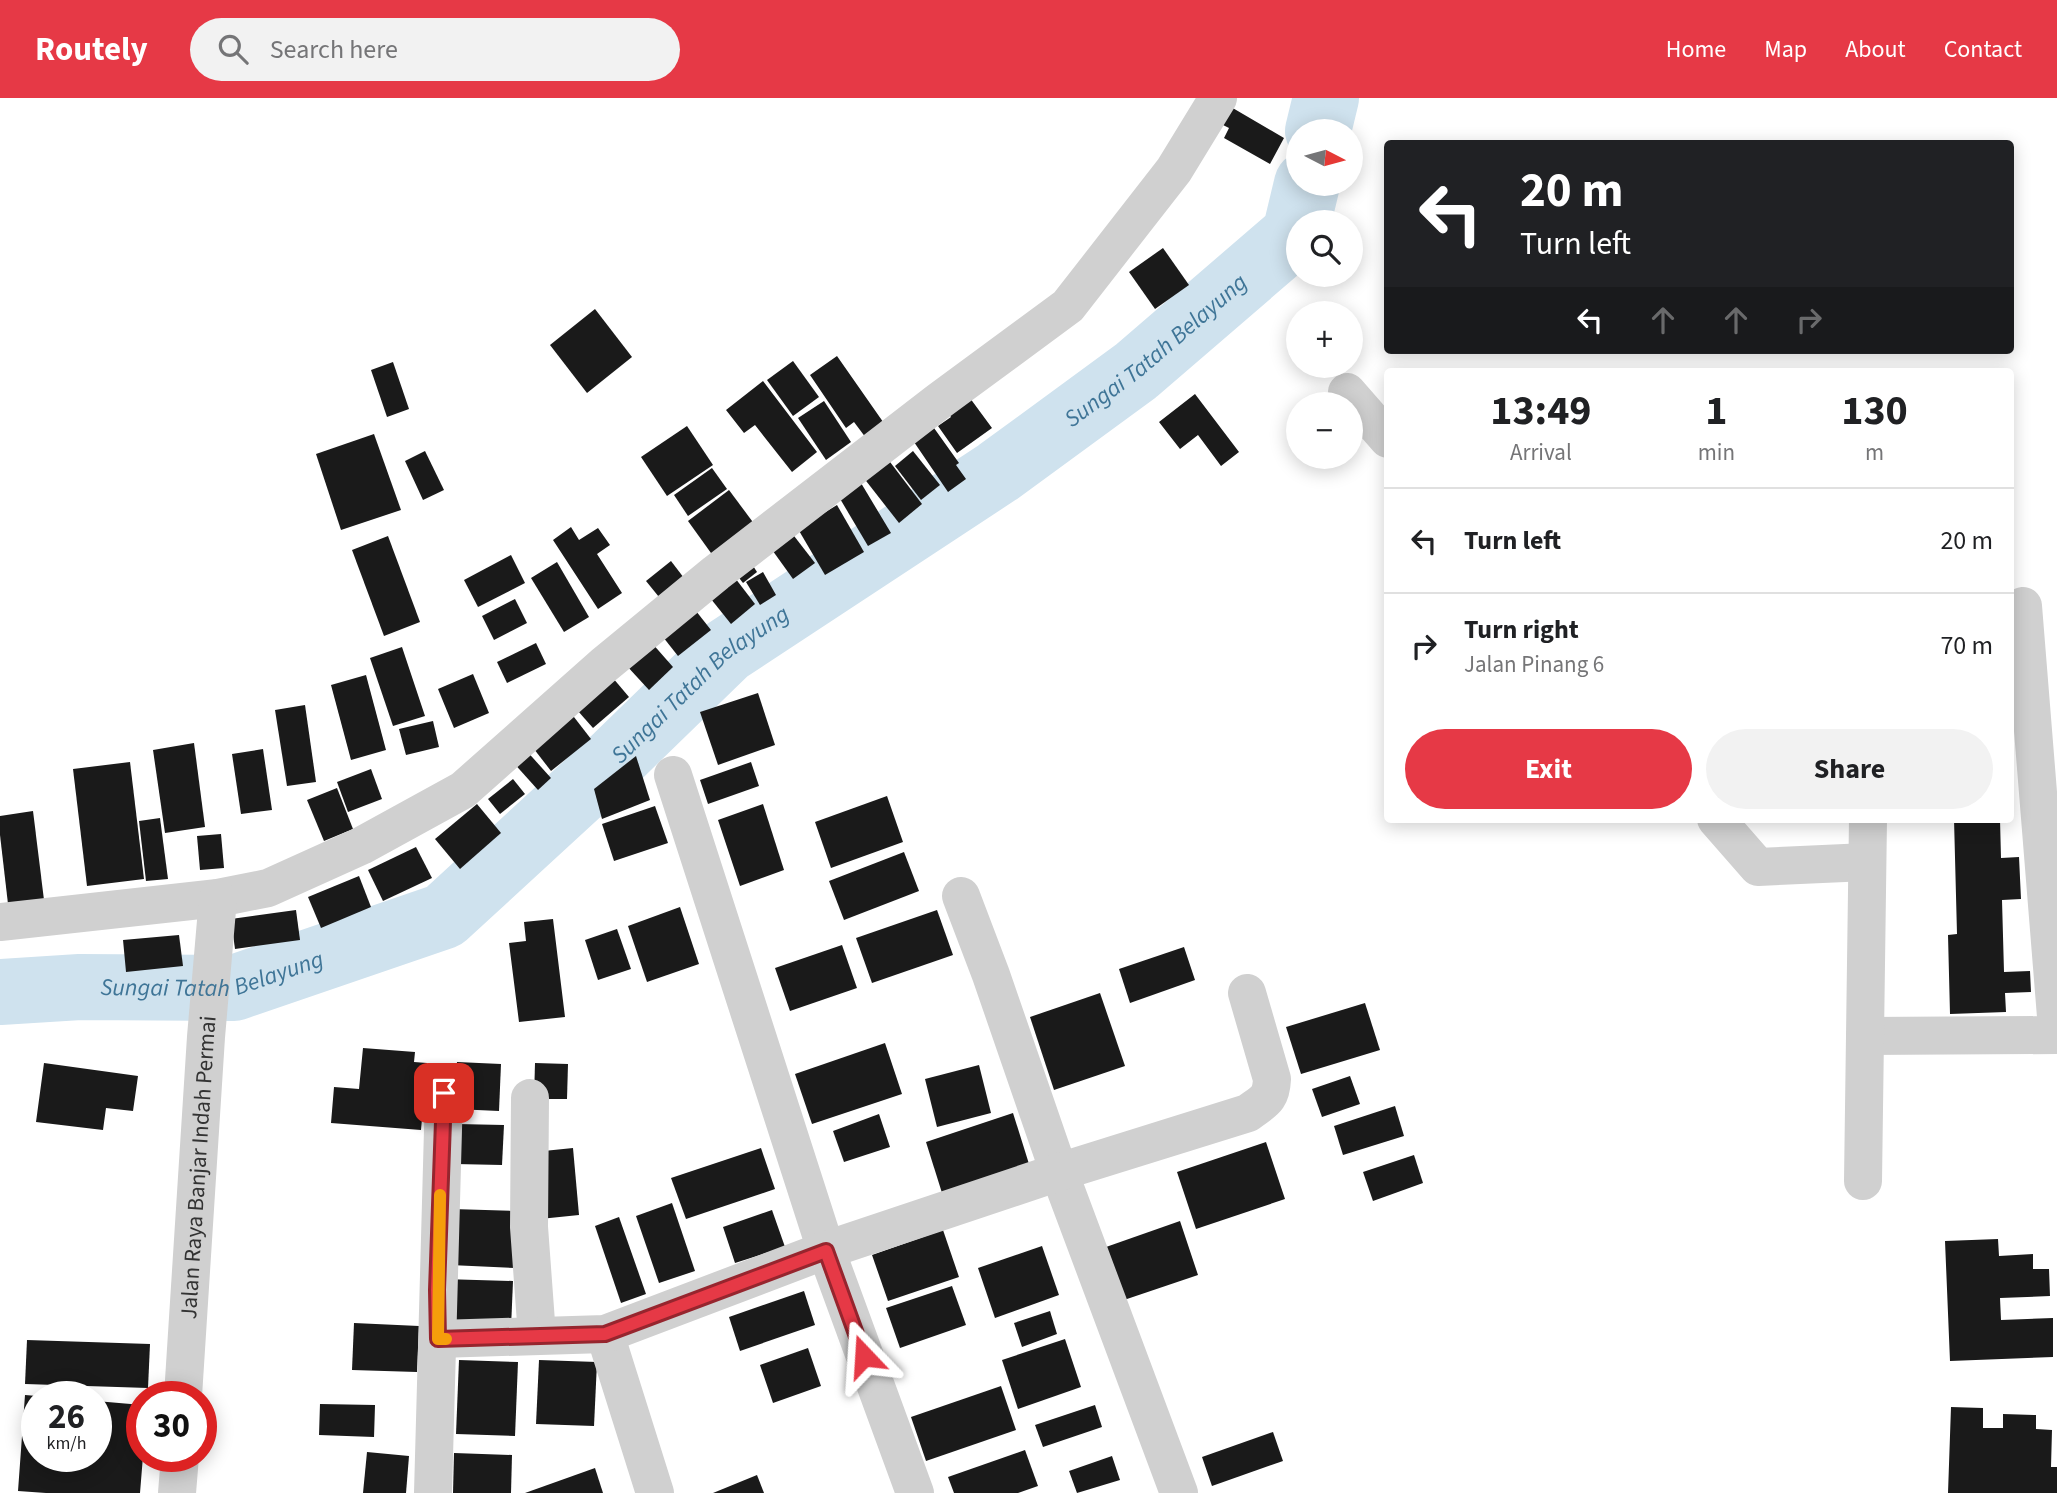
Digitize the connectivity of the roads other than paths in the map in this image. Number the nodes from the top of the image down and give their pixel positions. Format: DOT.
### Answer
graph roads {
  1 [pos="1219,98"];
  2 [pos="1363,410"];
  3 [pos="1384,434"];
  4 [pos="2023,606"];
  5 [pos="673,775"];
  6 [pos="1720,823"];
  7 [pos="1868,823"];
  8 [pos="1867,862"];
  9 [pos="961,896"];
  10 [pos="218,898"];
  11 [pos="0,922"];
  12 [pos="1247,993"];
  13 [pos="2057,1029"];
  14 [pos="2057,1035"];
  15 [pos="1865,1036"];
  16 [pos="444,1093"];
  17 [pos="530,1098"];
  18 [pos="1059,1172"];
  19 [pos="1863,1181"];
  20 [pos="826,1251"];
  21 [pos="605,1334"];
  22 [pos="537,1336"];
  23 [pos="438,1339"];
  24 [pos="184,1381"];
  25 [pos="179,1472"];
  26 [pos="177,1493"];
  27 [pos="433,1493"];
  28 [pos="655,1493"];
  29 [pos="915,1493"];
  30 [pos="1179,1493"];
  1 -- 10 [label="street"];
  2 -- 3 [label="street"];
  4 -- 13 [label="street"];
  5 -- 20 [label="street"];
  6 -- 8 [label="street"];
  7 -- 8 [label="street"];
  8 -- 15 [label="street"];
  9 -- 18 [label="street"];
  10 -- 11 [label="street"];
  10 -- 24 [label="street, Jalan Raya Banjar Indah Permai"];
  12 -- 18 [label="street"];
  14 -- 15 [label="street"];
  15 -- 19 [label="street"];
  16 -- 23 [label="street"];
  17 -- 22 [label="street"];
  18 -- 20 [label="street"];
  18 -- 30 [label="street"];
  20 -- 21 [label="street"];
  20 -- 29 [label="street"];
  21 -- 22 [label="street"];
  21 -- 28 [label="street"];
  22 -- 23 [label="street"];
  23 -- 27 [label="street"];
  25 -- 26 [label="street"];
}
